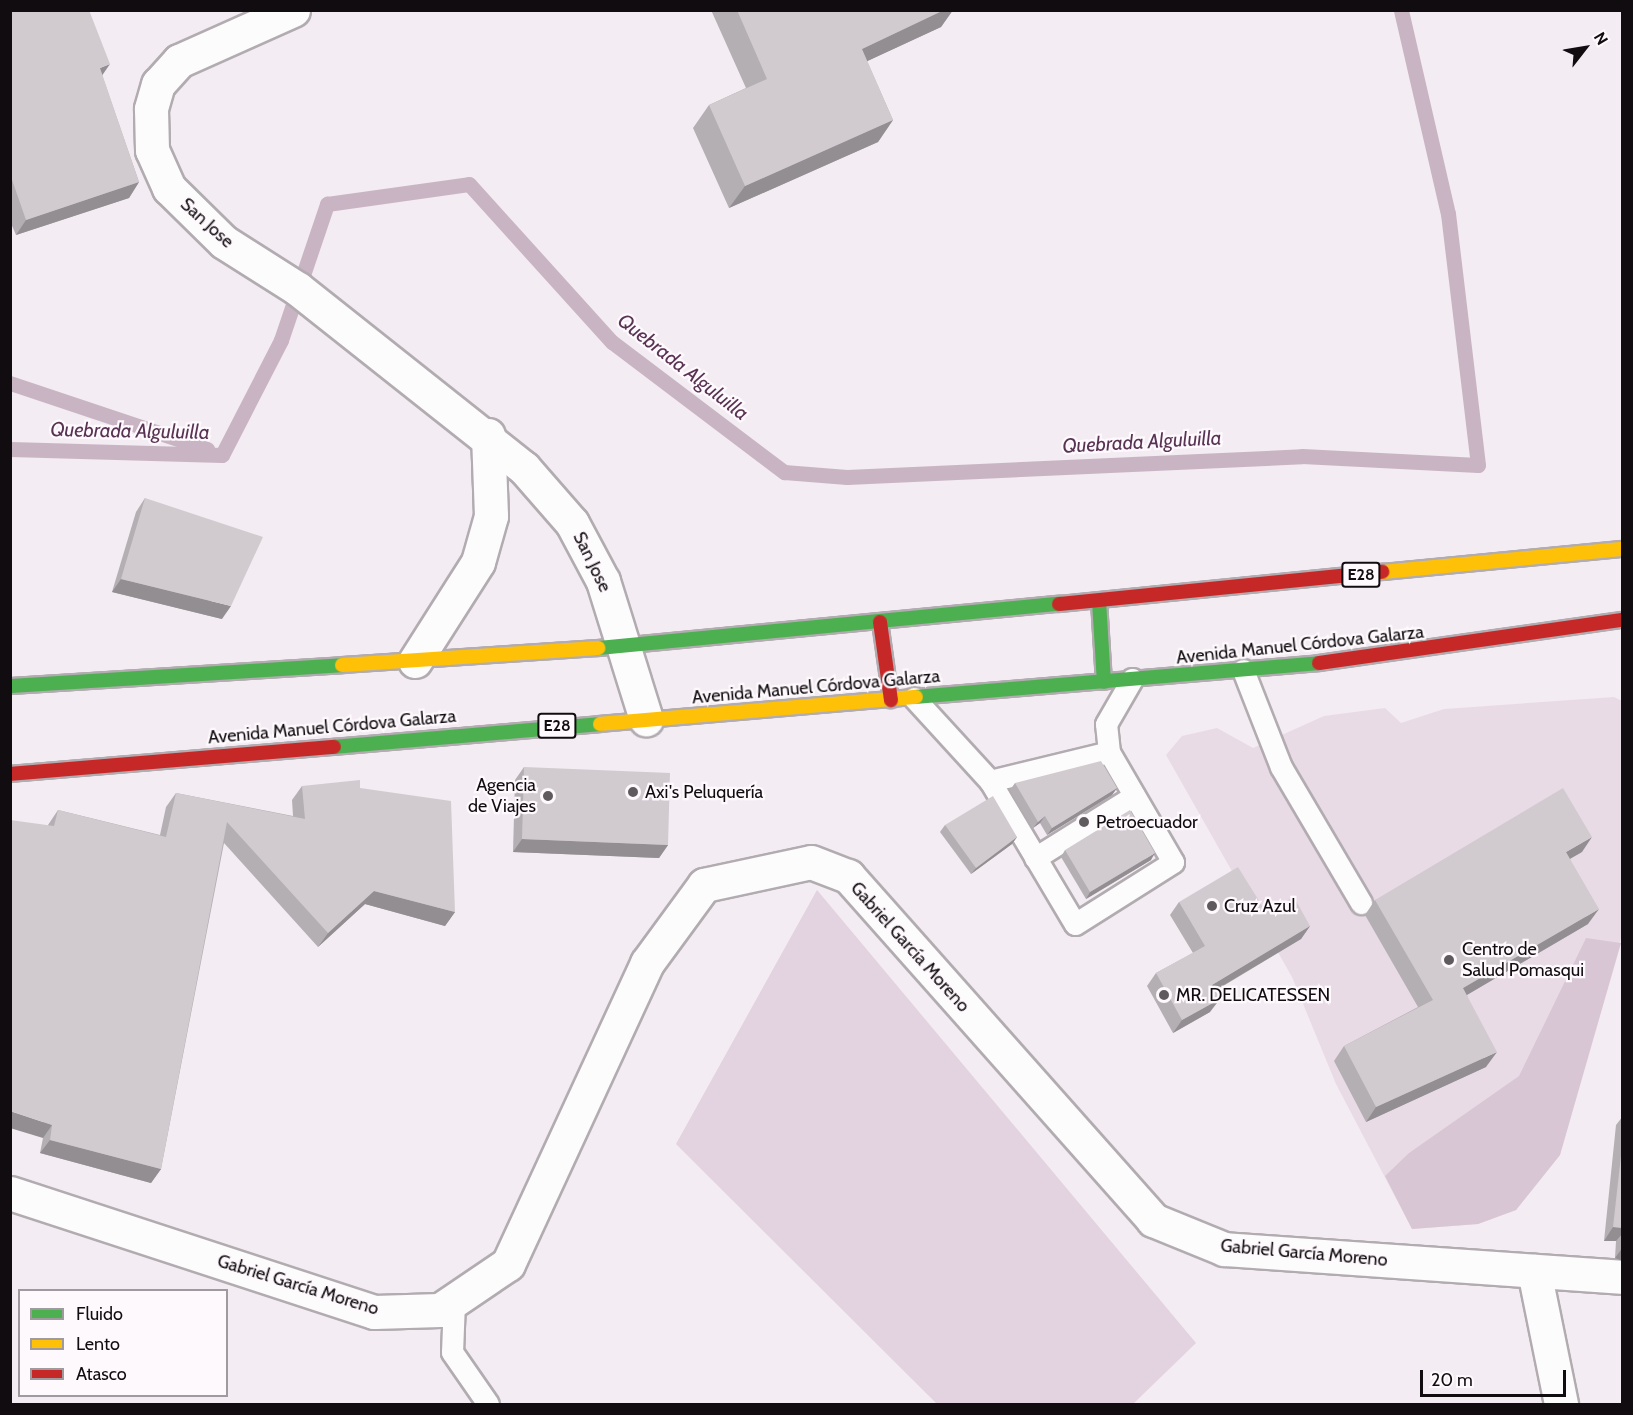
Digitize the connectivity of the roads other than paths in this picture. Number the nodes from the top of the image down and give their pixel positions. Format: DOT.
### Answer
graph roads {
  1 [pos="293,10"];
  2 [pos="488,435"];
  3 [pos="1623,549"];
  4 [pos="1099,601"];
  5 [pos="1623,620"];
  6 [pos="880,622"];
  7 [pos="628,646"];
  8 [pos="415,661"];
  9 [pos="1243,670"];
  10 [pos="1132,679"];
  11 [pos="1104,682"];
  12 [pos="10,686"];
  13 [pos="914,698"];
  14 [pos="891,700"];
  15 [pos="646,719"];
  16 [pos="1109,752"];
  17 [pos="10,774"];
  18 [pos="990,781"];
  19 [pos="1134,796"];
  20 [pos="1035,858"];
  21 [pos="1361,903"];
  22 [pos="10,1192"];
  23 [pos="1534,1271"];
  24 [pos="1623,1277"];
  25 [pos="454,1301"];
  26 [pos="488,1404"];
  27 [pos="1561,1404"];
  1 -- 2 [label="street, San Jose"];
  2 -- 7 [label="street, San Jose"];
  2 -- 8 [label="street"];
  3 -- 4 [label="main road, E28"];
  4 -- 6 [label="main road, E28"];
  4 -- 11 [label="main road"];
  5 -- 9 [label="main road, Avenida Manuel Córdova Galarza / E28"];
  6 -- 7 [label="main road, E28"];
  6 -- 14 [label="main road"];
  7 -- 8 [label="main road, E28"];
  7 -- 15 [label="street, San Jose"];
  8 -- 12 [label="main road, E28"];
  9 -- 10 [label="main road, Avenida Manuel Córdova Galarza / E28"];
  9 -- 21 [label="lane"];
  10 -- 11 [label="main road, Avenida Manuel Córdova Galarza / E28"];
  10 -- 16 [label="lane"];
  11 -- 13 [label="main road, Avenida Manuel Córdova Galarza / E28"];
  13 -- 14 [label="main road, Avenida Manuel Córdova Galarza / E28"];
  13 -- 18 [label="lane"];
  14 -- 15 [label="main road, Avenida Manuel Córdova Galarza / E28"];
  15 -- 17 [label="main road, Avenida Manuel Córdova Galarza / E28"];
  16 -- 18 [label="lane"];
  16 -- 19 [label="lane"];
  18 -- 20 [label="lane"];
  19 -- 20 [label="lane"];
  19 -- 20 [label="lane"];
  22 -- 25 [label="street, Gabriel García Moreno"];
  23 -- 24 [label="street, Gabriel García Moreno"];
  23 -- 25 [label="street, Gabriel García Moreno"];
  23 -- 27 [label="street"];
  25 -- 26 [label="lane"];
}
